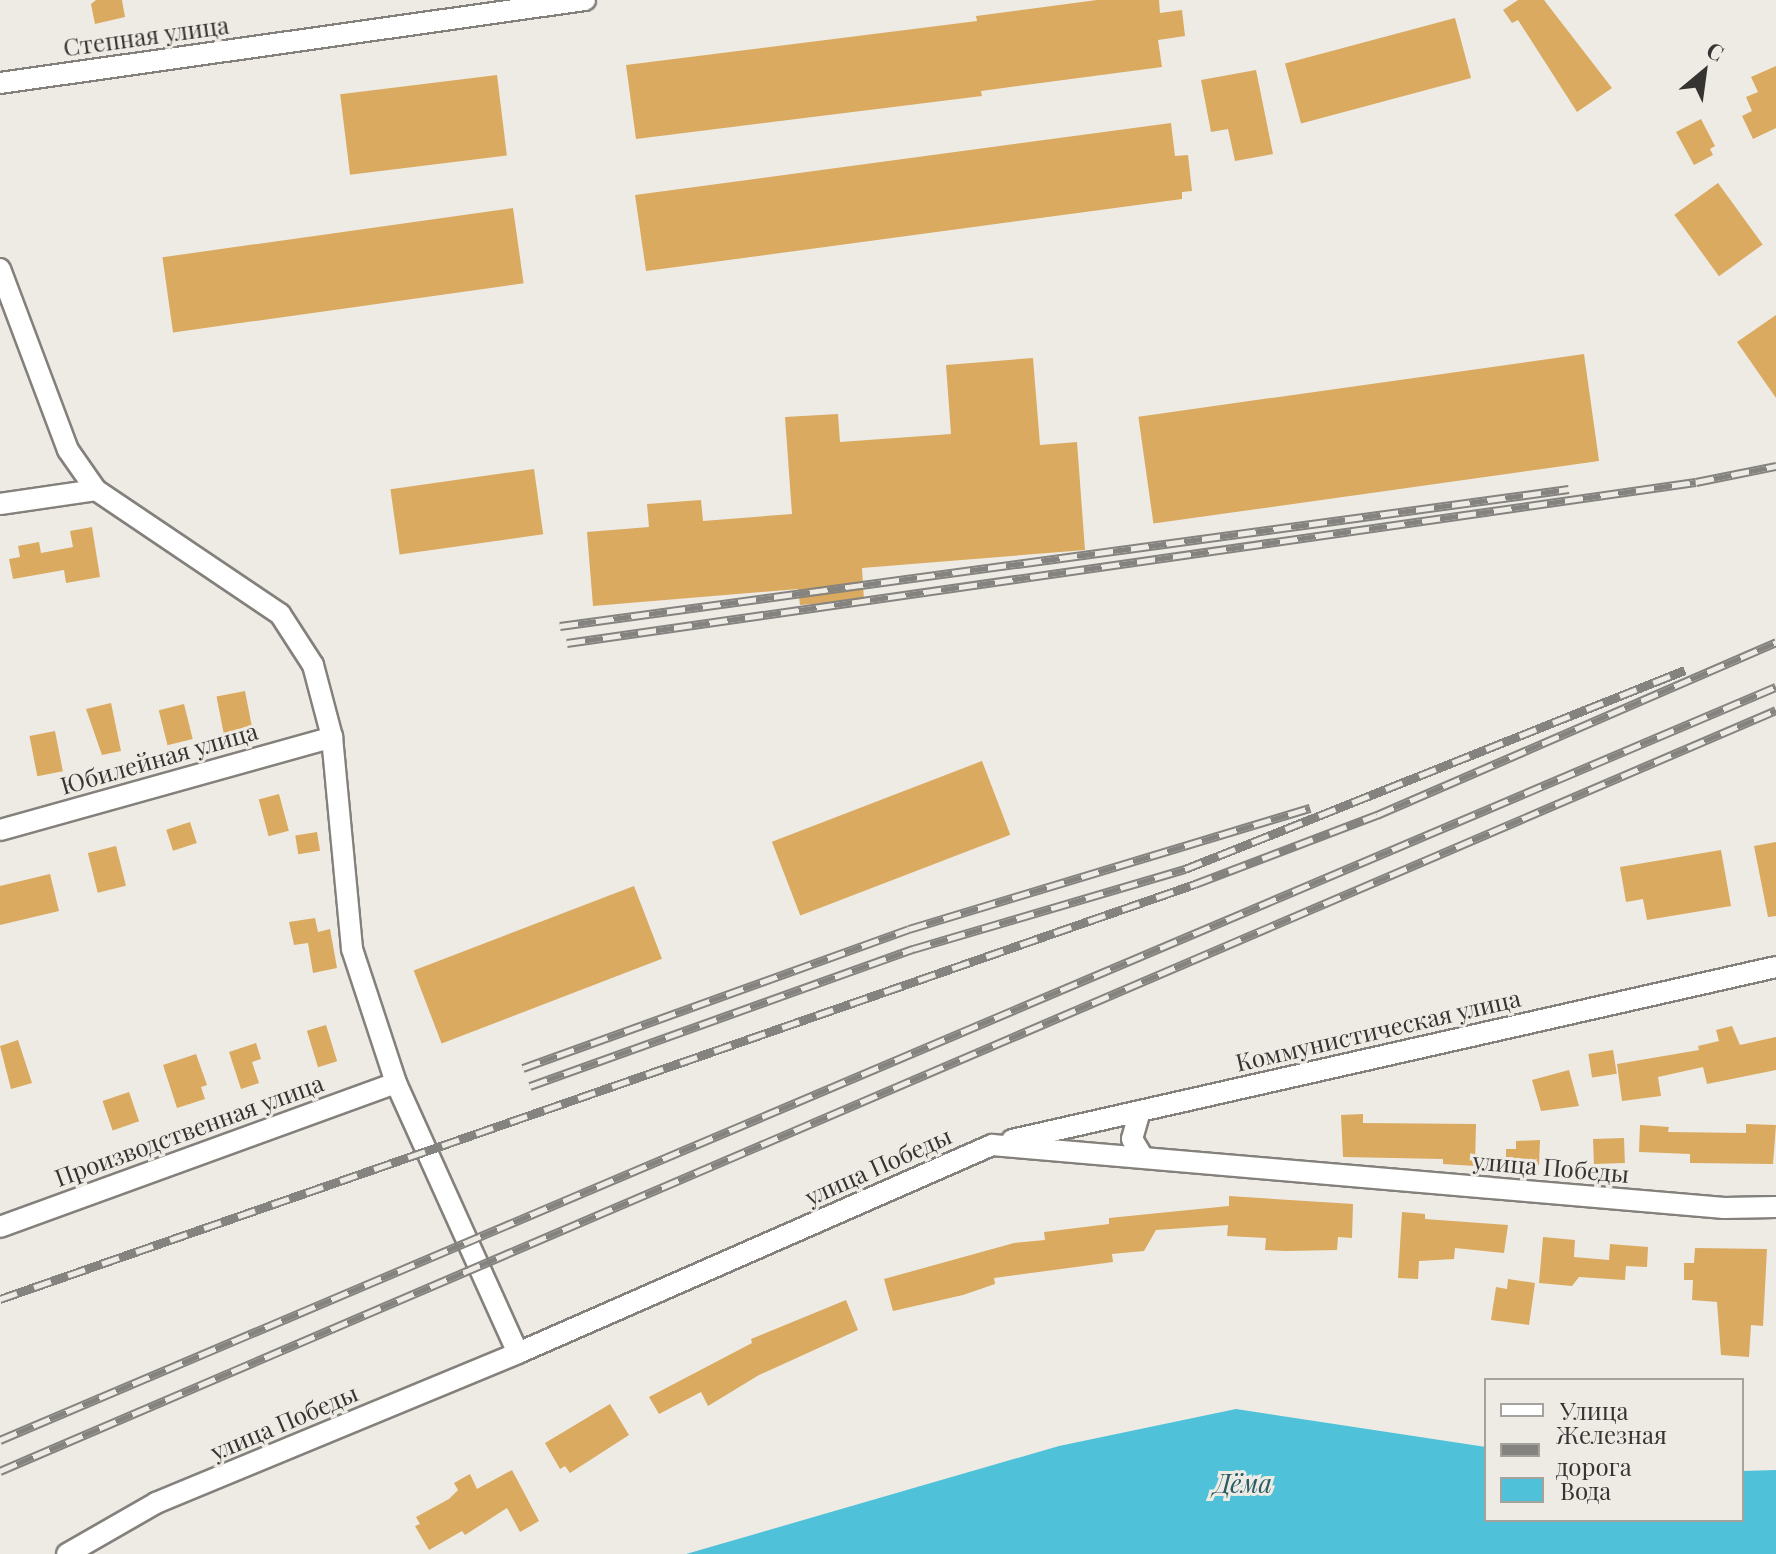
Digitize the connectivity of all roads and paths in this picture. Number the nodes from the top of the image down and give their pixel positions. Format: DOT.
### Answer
graph roads {
  1 [pos="585,0"];
  2 [pos="0,83"];
  3 [pos="0,269"];
  4 [pos="96,490"];
  5 [pos="0,504"];
  6 [pos="332,737"];
  7 [pos="0,830"];
  8 [pos="1776,967"];
  9 [pos="396,1083"];
  10 [pos="1140,1111"];
  11 [pos="992,1145"];
  12 [pos="1143,1157"];
  13 [pos="1776,1207"];
  14 [pos="0,1227"];
  15 [pos="518,1353"];
  16 [pos="67,1554"];
  1 -- 2 [label="street, Степная улица"];
  3 -- 4 [label="street"];
  4 -- 5 [label="street"];
  4 -- 6 [label="street"];
  6 -- 7 [label="street, Юбилейная улица"];
  6 -- 9 [label="street"];
  8 -- 10 [label="street, Коммунистическая улица"];
  9 -- 14 [label="street, Производственная улица"];
  9 -- 15 [label="street"];
  10 -- 11 [label="street, Коммунистическая улица"];
  10 -- 12 [label="street"];
  11 -- 12 [label="street, улица Победы"];
  11 -- 15 [label="street, улица Победы"];
  12 -- 13 [label="street, улица Победы"];
  15 -- 16 [label="street, улица Победы"];
}
